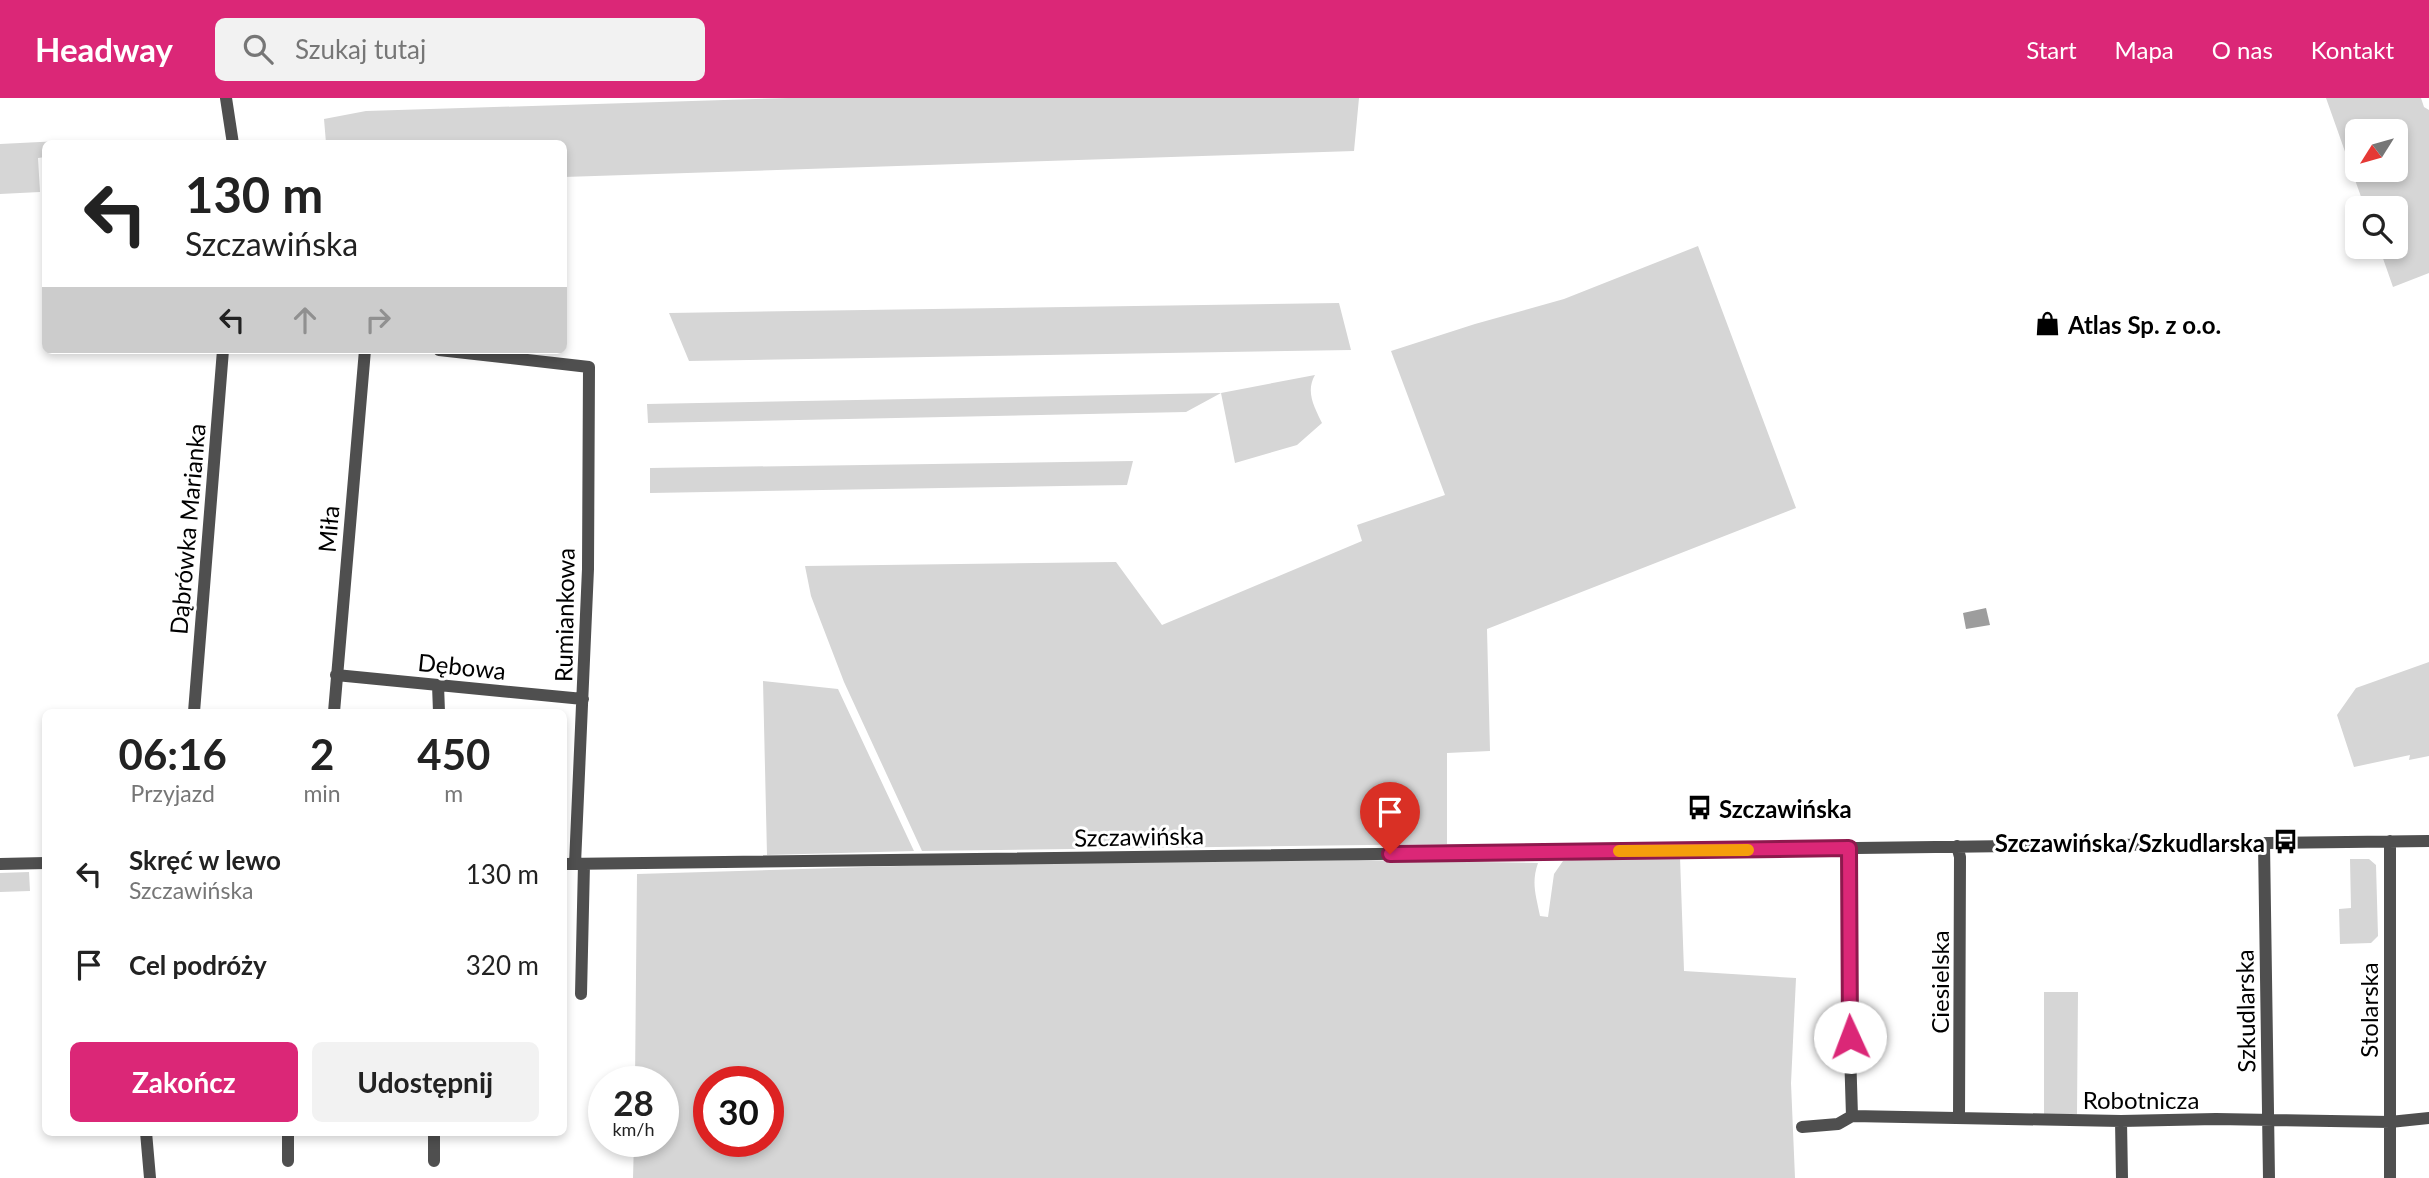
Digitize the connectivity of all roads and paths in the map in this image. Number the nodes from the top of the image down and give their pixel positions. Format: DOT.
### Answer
graph roads {
  1 [pos="226,98"];
  2 [pos="232,140"];
  3 [pos="223,354"];
  4 [pos="365,354"];
  5 [pos="474,354"];
  6 [pos="336,675"];
  7 [pos="438,685"];
  8 [pos="583,699"];
  9 [pos="194,709"];
  10 [pos="334,709"];
  11 [pos="439,709"];
  12 [pos="2390,841"];
  13 [pos="2429,841"];
  14 [pos="2264,843"];
  15 [pos="1957,846"];
  16 [pos="1849,848"];
  17 [pos="42,863"];
  18 [pos="0,864"];
  19 [pos="574,864"];
  20 [pos="581,994"];
  21 [pos="1852,1116"];
  22 [pos="1959,1118"];
  23 [pos="2429,1118"];
  24 [pos="2267,1120"];
  25 [pos="2121,1121"];
  26 [pos="2390,1122"];
  27 [pos="1802,1127"];
  28 [pos="146,1136"];
  29 [pos="288,1136"];
  30 [pos="434,1136"];
  31 [pos="288,1161"];
  32 [pos="434,1161"];
  33 [pos="150,1178"];
  34 [pos="2122,1178"];
  35 [pos="2269,1178"];
  36 [pos="2390,1178"];
  1 -- 2 [label="street"];
  3 -- 9 [label="street, Dąbrówka Marianka"];
  4 -- 6 [label="street, Miła"];
  5 -- 8 [label="street, Rumiankowa"];
  6 -- 7 [label="street, Dębowa"];
  6 -- 10 [label="street, Miła"];
  7 -- 8 [label="street, Dębowa"];
  7 -- 11 [label="street"];
  8 -- 19 [label="street, Rumiankowa"];
  12 -- 13 [label="street, Szczawińska"];
  12 -- 14 [label="street, Szczawińska"];
  12 -- 26 [label="street, Stolarska"];
  14 -- 15 [label="street, Szczawińska"];
  14 -- 24 [label="street, Szkudlarska"];
  15 -- 16 [label="street, Szczawińska"];
  15 -- 22 [label="street, Ciesielska"];
  16 -- 19 [label="street, Szczawińska"];
  16 -- 21 [label="street"];
  17 -- 18 [label="street"];
  19 -- 20 [label="street, Rumiankowa"];
  21 -- 22 [label="street, Robotnicza"];
  21 -- 27 [label="street, Robotnicza"];
  22 -- 25 [label="street, Robotnicza"];
  23 -- 26 [label="street, Robotnicza"];
  24 -- 25 [label="street, Robotnicza"];
  24 -- 26 [label="street, Robotnicza"];
  24 -- 35 [label="street, Szkudlarska"];
  25 -- 34 [label="street"];
  26 -- 36 [label="street, Stolarska"];
  28 -- 33 [label="street"];
  29 -- 31 [label="street"];
  30 -- 32 [label="street"];
}
